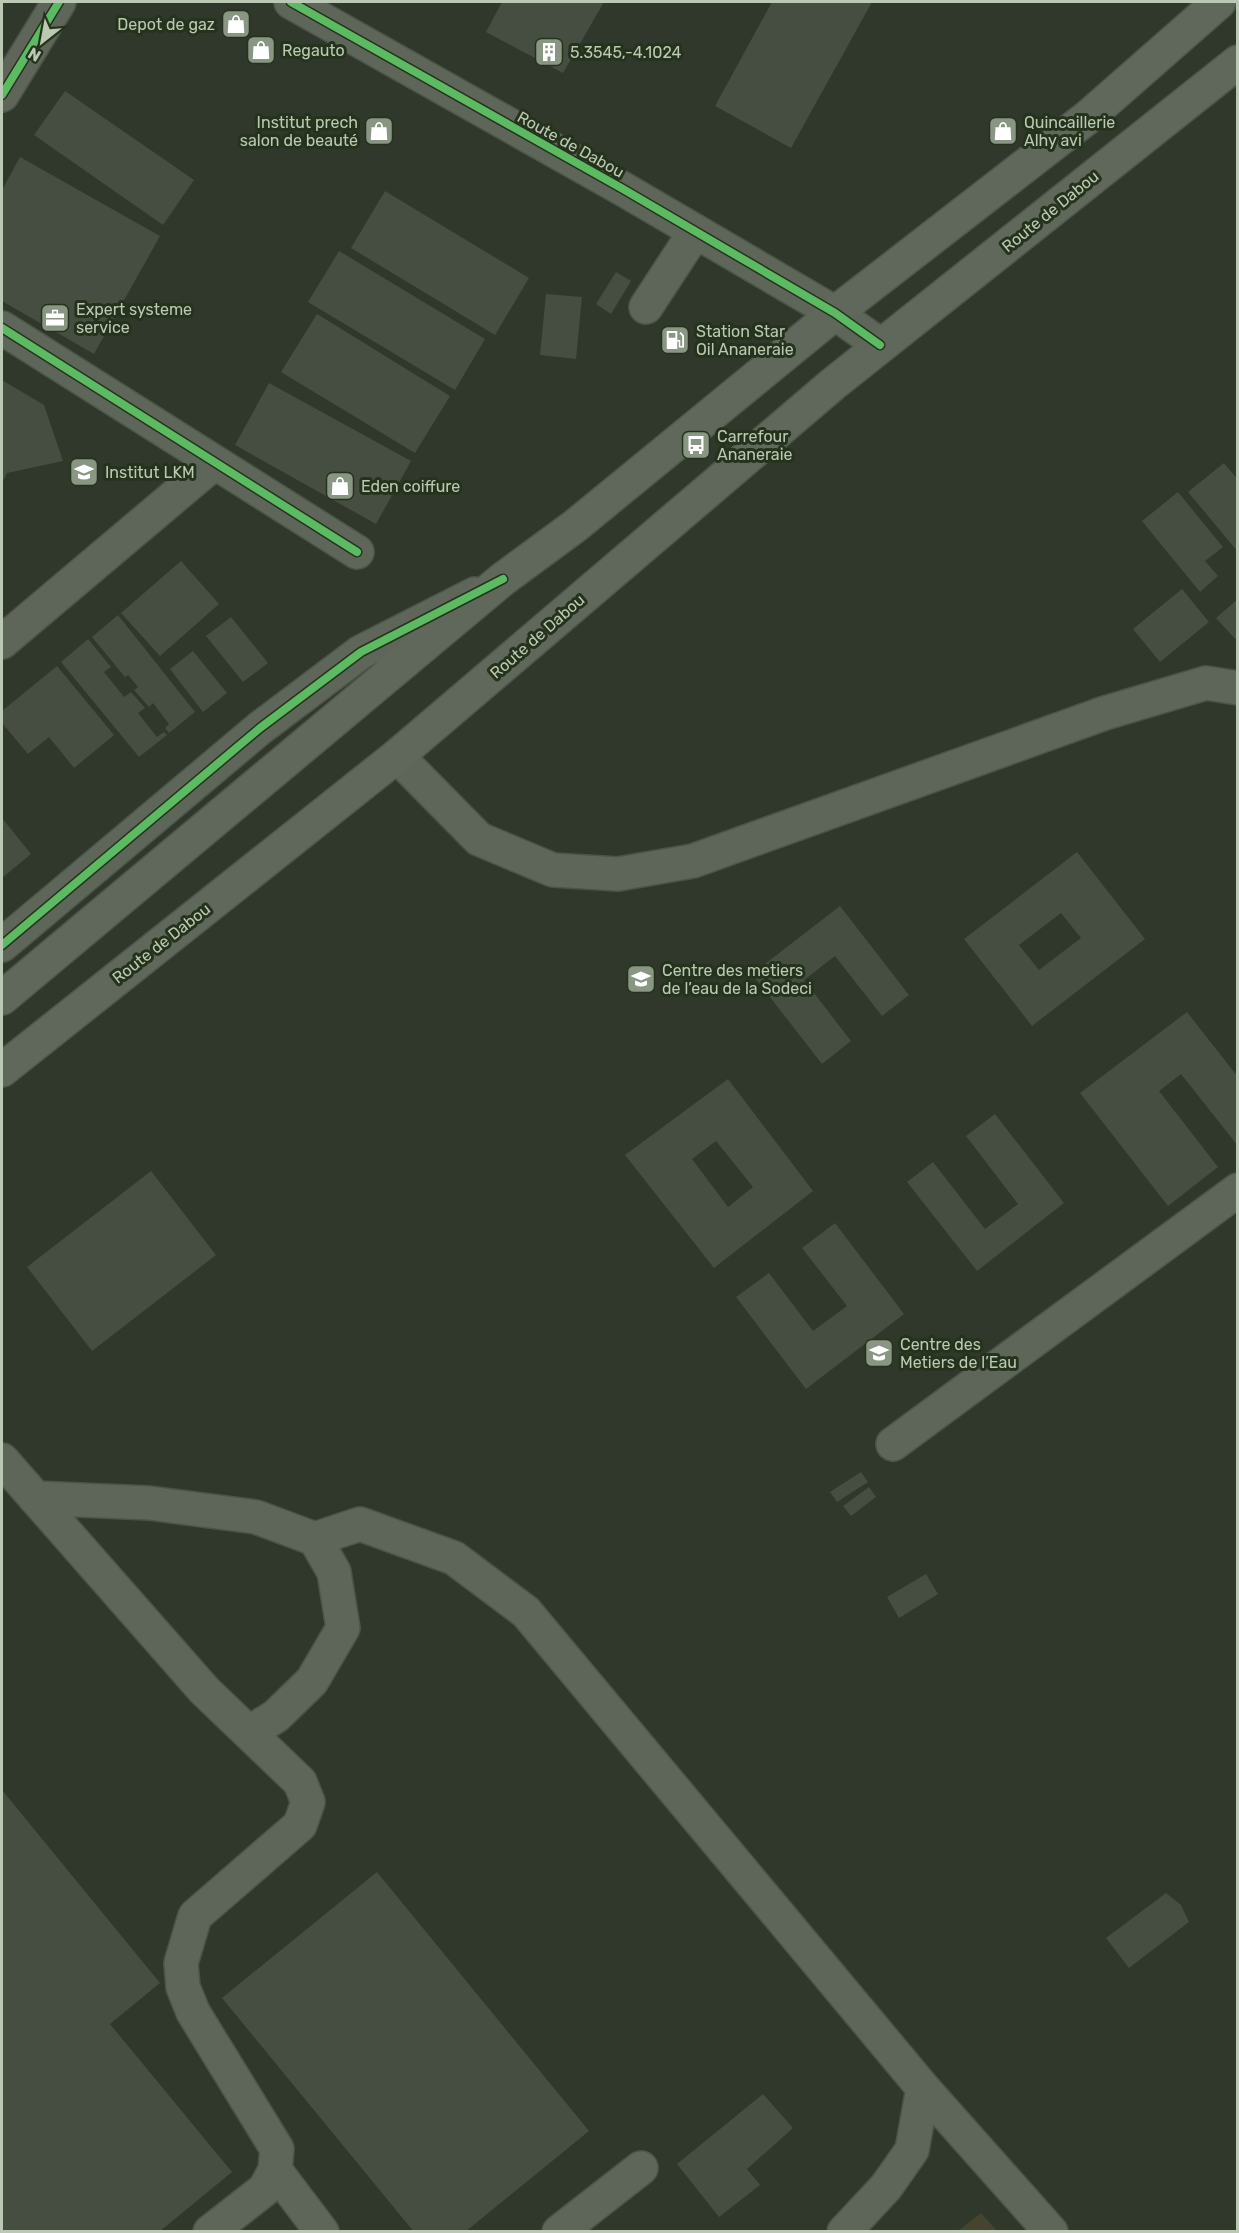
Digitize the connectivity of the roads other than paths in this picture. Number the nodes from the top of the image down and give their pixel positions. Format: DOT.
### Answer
graph roads {
  1 [pos="59,2"];
  2 [pos="291,2"];
  3 [pos="1219,2"];
  4 [pos="1238,62"];
  5 [pos="2,94"];
  6 [pos="695,232"];
  7 [pos="646,307"];
  8 [pos="835,313"];
  9 [pos="2,328"];
  10 [pos="880,345"];
  11 [pos="214,463"];
  12 [pos="357,552"];
  13 [pos="503,579"];
  14 [pos="2,642"];
  15 [pos="1238,688"];
  16 [pos="397,756"];
  17 [pos="2,945"];
  18 [pos="2,998"];
  19 [pos="2,1070"];
  20 [pos="1238,1190"];
  21 [pos="893,1444"];
  22 [pos="2,1460"];
  23 [pos="35,1498"];
  24 [pos="315,1539"];
  25 [pos="249,1733"];
  26 [pos="923,2088"];
  27 [pos="641,2168"];
  28 [pos="275,2170"];
  29 [pos="210,2232"];
  30 [pos="322,2232"];
  31 [pos="559,2232"];
  32 [pos="844,2232"];
  33 [pos="1051,2232"];
  1 -- 5 [label="street"];
  2 -- 6 [label="street, Route de Dabou"];
  3 -- 8 [label="main road"];
  4 -- 10 [label="main road, Route de Dabou"];
  6 -- 7 [label="street"];
  6 -- 8 [label="street, Route de Dabou"];
  8 -- 10 [label="street, Route de Dabou"];
  8 -- 13 [label="main road"];
  9 -- 11 [label="street"];
  10 -- 16 [label="main road, Route de Dabou"];
  11 -- 12 [label="street"];
  11 -- 14 [label="street"];
  13 -- 17 [label="street"];
  13 -- 18 [label="main road"];
  15 -- 16 [label="street"];
  16 -- 19 [label="main road, Route de Dabou"];
  20 -- 21 [label="street"];
  22 -- 23 [label="street"];
  23 -- 24 [label="street"];
  23 -- 25 [label="street"];
  24 -- 25 [label="street"];
  24 -- 26 [label="street"];
  25 -- 28 [label="street"];
  26 -- 32 [label="street"];
  26 -- 33 [label="street"];
  27 -- 31 [label="street"];
  28 -- 29 [label="street"];
  28 -- 30 [label="street"];
}
